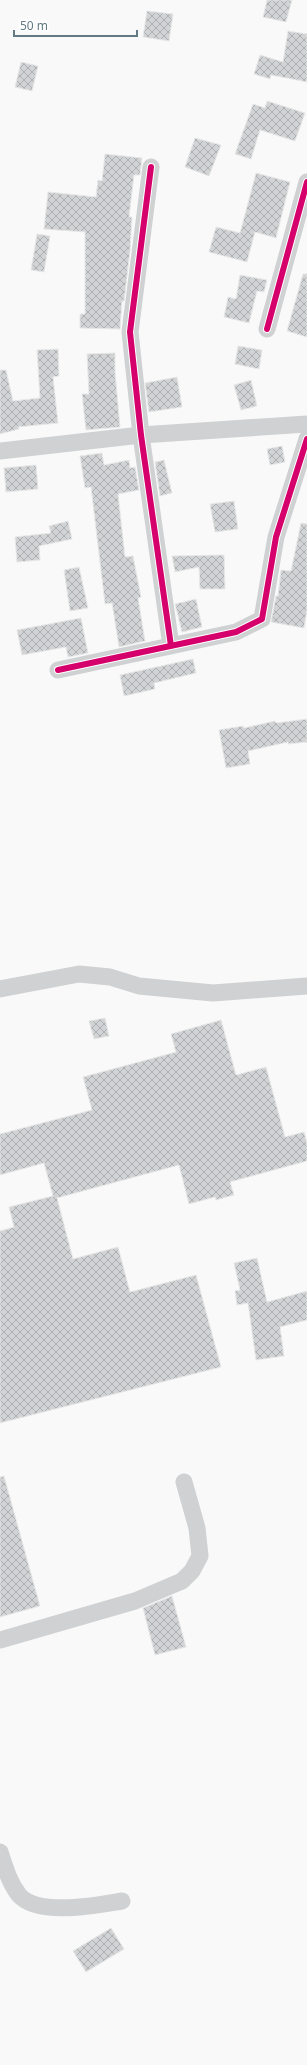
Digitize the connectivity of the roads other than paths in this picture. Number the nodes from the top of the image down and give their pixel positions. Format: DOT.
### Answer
graph roads {
  1 [pos="151,167"];
  2 [pos="307,182"];
  3 [pos="267,329"];
  4 [pos="307,424"];
  5 [pos="140,436"];
  6 [pos="307,438"];
  7 [pos="0,451"];
  8 [pos="171,646"];
  9 [pos="58,670"];
  10 [pos="307,986"];
  11 [pos="0,989"];
  12 [pos="184,1482"];
  13 [pos="0,1640"];
  14 [pos="0,1852"];
  15 [pos="122,1901"];
  1 -- 5 [label="street"];
  2 -- 3 [label="street"];
  4 -- 5 [label="street"];
  5 -- 7 [label="street"];
  5 -- 8 [label="street"];
  6 -- 8 [label="street"];
  8 -- 9 [label="street"];
  10 -- 11 [label="street"];
  12 -- 13 [label="street"];
  14 -- 15 [label="street"];
}
